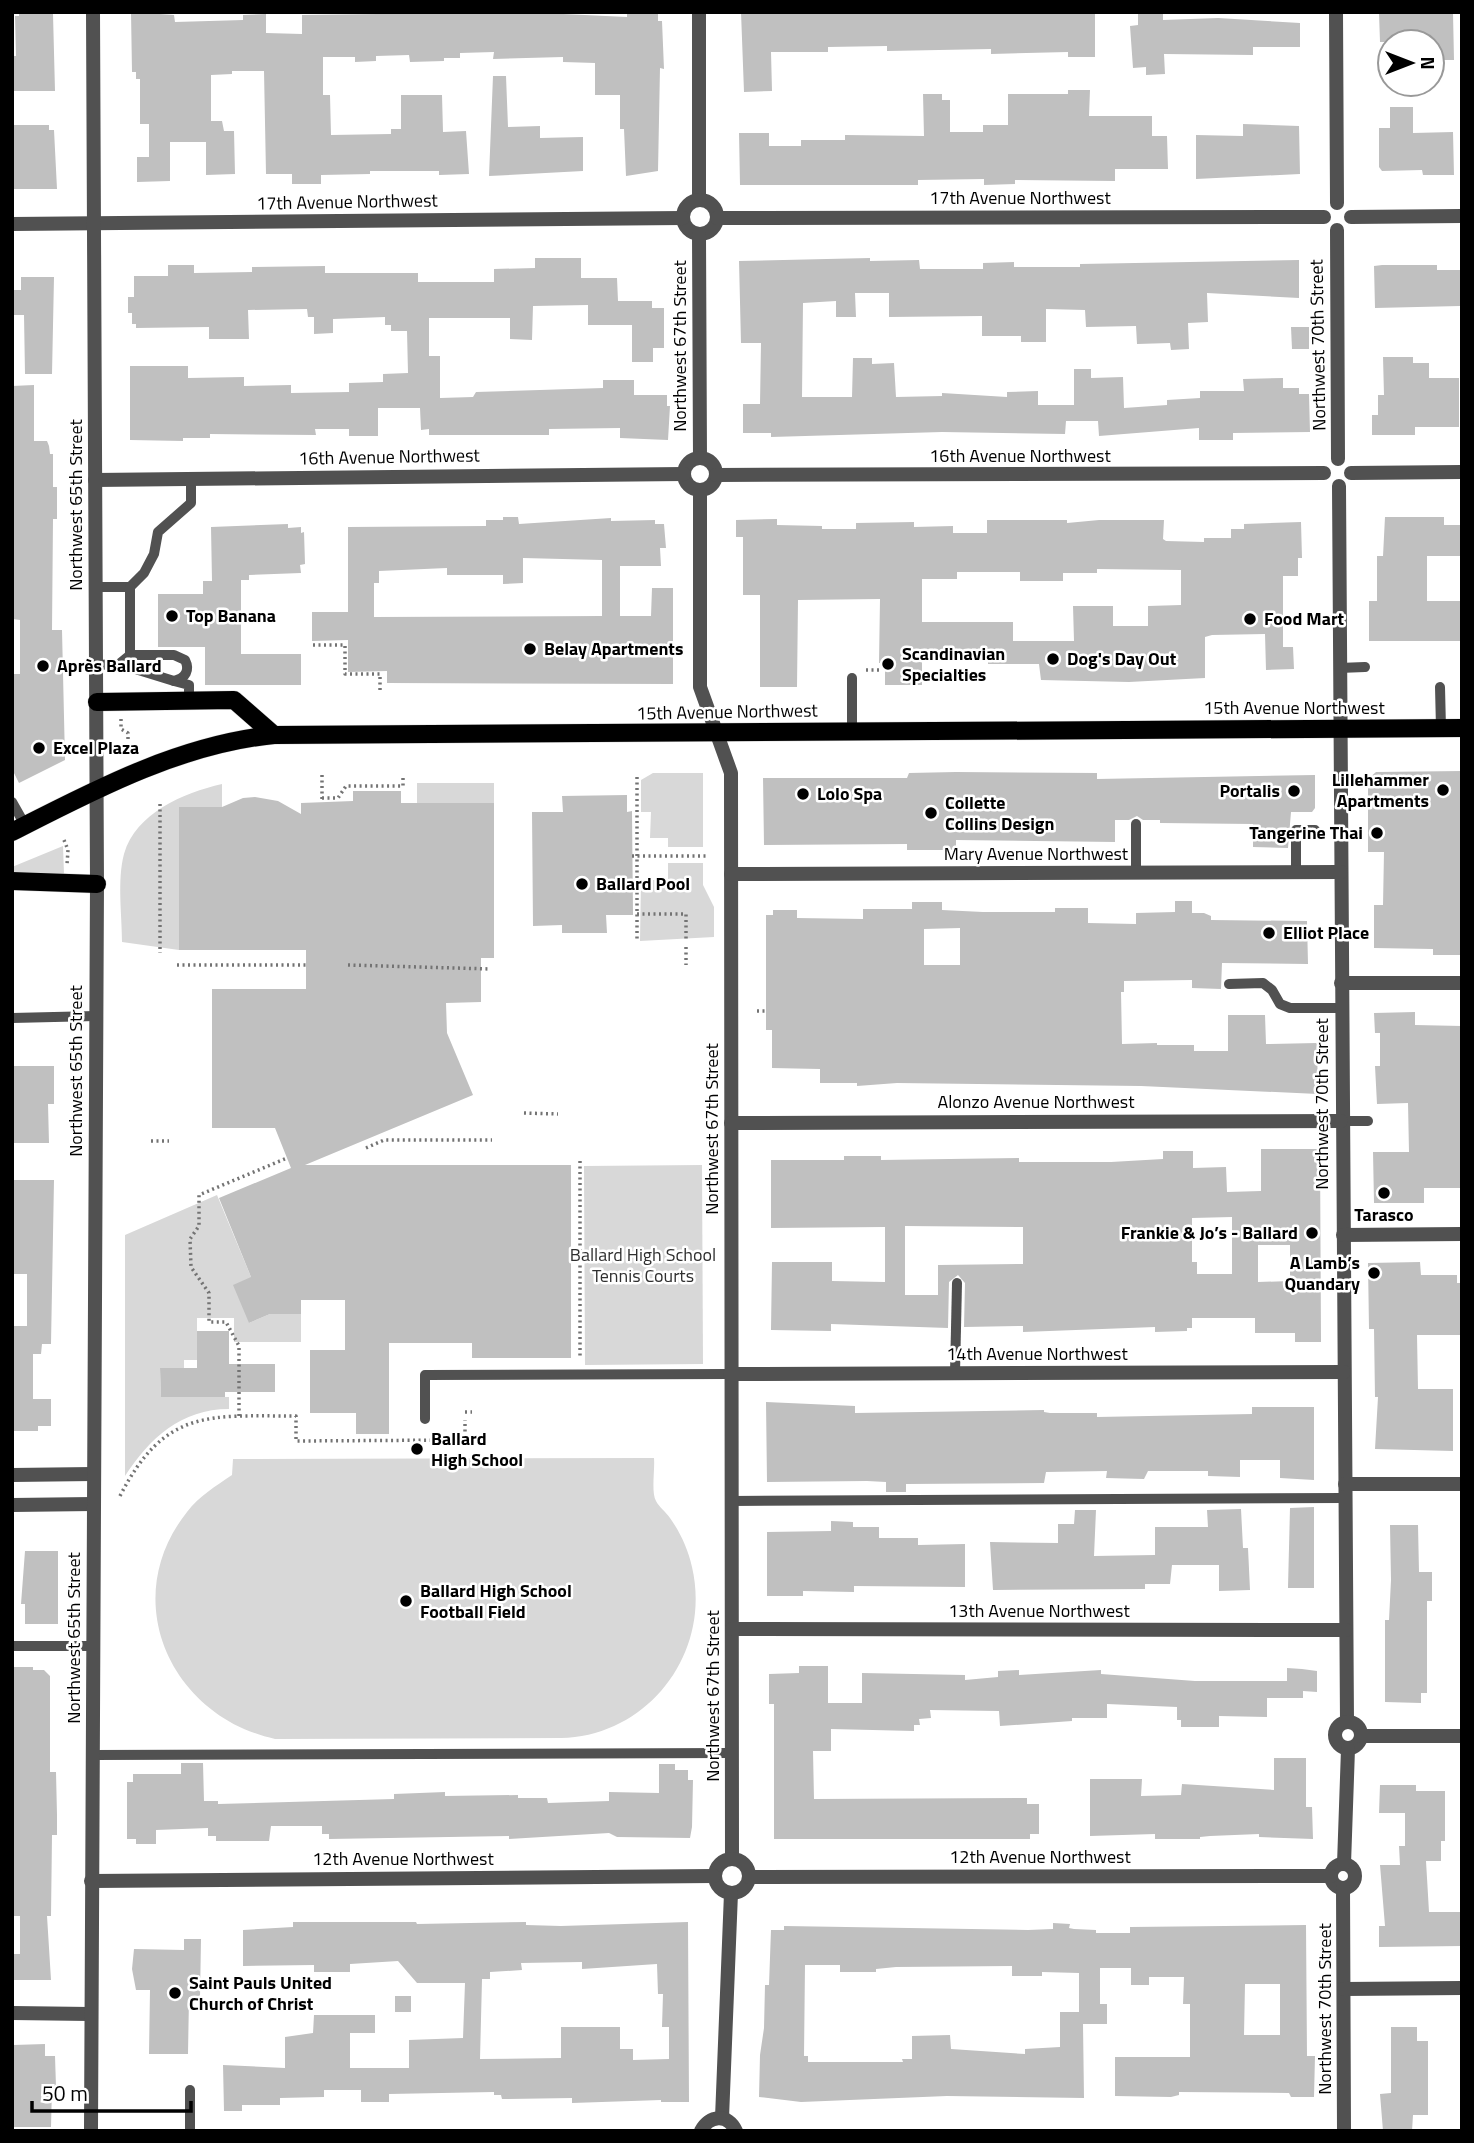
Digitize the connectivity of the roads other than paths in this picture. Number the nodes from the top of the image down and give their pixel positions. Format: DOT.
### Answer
graph roads {
  1 [pos="93,12"];
  2 [pos="699,12"];
  3 [pos="1336,12"];
  4 [pos="699,200"];
  5 [pos="1337,203"];
  6 [pos="1462,216"];
  7 [pos="1324,217"];
  8 [pos="1351,217"];
  9 [pos="683,218"];
  10 [pos="717,218"];
  11 [pos="94,224"];
  12 [pos="12,225"];
  13 [pos="1337,230"];
  14 [pos="699,234"];
  15 [pos="700,458"];
  16 [pos="1338,459"];
  17 [pos="1462,472"];
  18 [pos="1324,473"];
  19 [pos="1351,473"];
  20 [pos="684,474"];
  21 [pos="716,475"];
  22 [pos="191,479"];
  23 [pos="95,480"];
  24 [pos="1339,486"];
  25 [pos="700,489"];
  26 [pos="96,587"];
  27 [pos="130,587"];
  28 [pos="130,655"];
  29 [pos="119,664"];
  30 [pos="97,665"];
  31 [pos="1365,667"];
  32 [pos="1339,668"];
  33 [pos="856,674"];
  34 [pos="174,681"];
  35 [pos="1440,687"];
  36 [pos="188,701"];
  37 [pos="97,702"];
  38 [pos="1340,728"];
  39 [pos="1441,728"];
  40 [pos="1462,728"];
  41 [pos="852,732"];
  42 [pos="717,733"];
  43 [pos="274,735"];
  44 [pos="97,791"];
  45 [pos="12,802"];
  46 [pos="1136,824"];
  47 [pos="19,829"];
  48 [pos="1315,830"];
  49 [pos="1340,872"];
  50 [pos="1136,873"];
  51 [pos="1296,873"];
  52 [pos="731,874"];
  53 [pos="12,881"];
  54 [pos="97,884"];
  55 [pos="1462,983"];
  56 [pos="1229,984"];
  57 [pos="1341,984"];
  58 [pos="1341,1008"];
  59 [pos="96,1016"];
  60 [pos="12,1018"];
  61 [pos="1341,1121"];
  62 [pos="1368,1121"];
  63 [pos="731,1122"];
  64 [pos="1462,1234"];
  65 [pos="1343,1235"];
  66 [pos="957,1283"];
  67 [pos="1344,1372"];
  68 [pos="955,1373"];
  69 [pos="730,1374"];
  70 [pos="425,1419"];
  71 [pos="93,1474"];
  72 [pos="12,1475"];
  73 [pos="1462,1484"];
  74 [pos="1345,1491"];
  75 [pos="731,1501"];
  76 [pos="93,1504"];
  77 [pos="12,1505"];
  78 [pos="732,1629"];
  79 [pos="1346,1630"];
  80 [pos="12,1646"];
  81 [pos="93,1646"];
  82 [pos="1347,1722"];
  83 [pos="1462,1735"];
  84 [pos="1361,1736"];
  85 [pos="1348,1749"];
  86 [pos="732,1753"];
  87 [pos="93,1755"];
  88 [pos="732,1858"];
  89 [pos="1344,1864"];
  90 [pos="714,1876"];
  91 [pos="1331,1876"];
  92 [pos="749,1877"];
  93 [pos="91,1881"];
  94 [pos="1343,1888"];
  95 [pos="731,1893"];
  96 [pos="1345,1989"];
  97 [pos="1462,1989"];
  98 [pos="12,2013"];
  99 [pos="90,2014"];
  100 [pos="190,2091"];
  101 [pos="722,2118"];
  102 [pos="91,2131"];
  103 [pos="190,2131"];
  104 [pos="701,2131"];
  105 [pos="736,2131"];
  106 [pos="1344,2131"];
  1 -- 11 [label="street, Northwest 65th Street"];
  2 -- 4 [label="street"];
  3 -- 5 [label="street"];
  4 -- 9 [label="street"];
  4 -- 10 [label="street"];
  5 -- 7 [label="street"];
  5 -- 8 [label="street"];
  6 -- 8 [label="street"];
  7 -- 10 [label="street, 17th Avenue Northwest"];
  7 -- 13 [label="street"];
  8 -- 13 [label="street"];
  9 -- 11 [label="street, 17th Avenue Northwest"];
  9 -- 14 [label="street"];
  10 -- 14 [label="street"];
  11 -- 12 [label="street, 17th Avenue Northwest"];
  11 -- 23 [label="street, Northwest 65th Street"];
  13 -- 16 [label="street, Northwest 70th Street"];
  14 -- 15 [label="street, Northwest 67th Street"];
  15 -- 20 [label="street"];
  15 -- 21 [label="street"];
  16 -- 18 [label="street"];
  16 -- 19 [label="street"];
  17 -- 19 [label="street"];
  18 -- 21 [label="street, 16th Avenue Northwest"];
  18 -- 24 [label="street"];
  19 -- 24 [label="street"];
  20 -- 22 [label="street, 16th Avenue Northwest"];
  20 -- 25 [label="street"];
  21 -- 25 [label="street"];
  22 -- 23 [label="street, 16th Avenue Northwest"];
  22 -- 27 [label="lane"];
  23 -- 26 [label="street, Northwest 65th Street"];
  24 -- 32 [label="street, Northwest 70th Street"];
  25 -- 42 [label="street, Northwest 67th Street"];
  26 -- 27 [label="lane"];
  26 -- 30 [label="street, Northwest 65th Street"];
  27 -- 28 [label="lane"];
  28 -- 29 [label="lane"];
  28 -- 34 [label="lane"];
  29 -- 30 [label="lane"];
  29 -- 34 [label="lane"];
  30 -- 37 [label="street, Northwest 65th Street"];
  31 -- 32 [label="lane"];
  32 -- 38 [label="street, Northwest 70th Street"];
  33 -- 41 [label="lane"];
  34 -- 36 [label="lane"];
  35 -- 39 [label="lane"];
  36 -- 37 [label="main road"];
  36 -- 43 [label="main road"];
  37 -- 44 [label="street, Northwest 65th Street"];
  38 -- 39 [label="main road, 15th Avenue Northwest"];
  38 -- 41 [label="main road, 15th Avenue Northwest"];
  38 -- 49 [label="street, Northwest 70th Street"];
  39 -- 40 [label="main road, 15th Avenue Northwest"];
  41 -- 42 [label="main road, 15th Avenue Northwest"];
  42 -- 43 [label="main road, 15th Avenue Northwest"];
  42 -- 52 [label="street, Northwest 67th Street"];
  43 -- 44 [label="main road, 15th Avenue Northwest"];
  44 -- 47 [label="main road, 15th Avenue Northwest"];
  44 -- 54 [label="street, Northwest 65th Street"];
  45 -- 47 [label="lane"];
  46 -- 50 [label="lane"];
  48 -- 51 [label="lane"];
  49 -- 51 [label="street, Mary Avenue Northwest"];
  49 -- 57 [label="street, Northwest 70th Street"];
  50 -- 51 [label="street, Mary Avenue Northwest"];
  50 -- 52 [label="street, Mary Avenue Northwest"];
  52 -- 63 [label="street, Northwest 67th Street"];
  53 -- 54 [label="main road"];
  54 -- 59 [label="street, Northwest 65th Street"];
  55 -- 57 [label="street"];
  56 -- 58 [label="lane"];
  57 -- 58 [label="street, Northwest 70th Street"];
  58 -- 61 [label="street, Northwest 70th Street"];
  59 -- 60 [label="lane"];
  59 -- 71 [label="street, Northwest 65th Street"];
  61 -- 62 [label="lane"];
  61 -- 63 [label="street, Alonzo Avenue Northwest"];
  61 -- 65 [label="street, Northwest 70th Street"];
  63 -- 69 [label="street, Northwest 67th Street"];
  64 -- 65 [label="street"];
  65 -- 67 [label="street, Northwest 70th Street"];
  66 -- 68 [label="lane"];
  67 -- 68 [label="street, 14th Avenue Northwest"];
  67 -- 74 [label="street, Northwest 70th Street"];
  68 -- 69 [label="street, 14th Avenue Northwest"];
  69 -- 70 [label="lane"];
  69 -- 75 [label="street, Northwest 67th Street"];
  71 -- 72 [label="street"];
  71 -- 76 [label="street, Northwest 65th Street"];
  73 -- 74 [label="street"];
  74 -- 75 [label="lane"];
  74 -- 79 [label="street, Northwest 70th Street"];
  75 -- 78 [label="street, Northwest 67th Street"];
  76 -- 77 [label="street"];
  76 -- 81 [label="street, Northwest 65th Street"];
  78 -- 79 [label="street, 13th Avenue Northwest"];
  78 -- 86 [label="street, Northwest 67th Street"];
  79 -- 82 [label="street, Northwest 70th Street"];
  80 -- 81 [label="lane"];
  81 -- 87 [label="street, Northwest 65th Street"];
  82 -- 84 [label="street"];
  82 -- 85 [label="street"];
  83 -- 84 [label="street"];
  84 -- 85 [label="street"];
  85 -- 89 [label="street"];
  86 -- 87 [label="lane"];
  86 -- 88 [label="street, Northwest 67th Street"];
  87 -- 93 [label="street, Northwest 65th Street"];
  88 -- 90 [label="street"];
  88 -- 92 [label="street"];
  89 -- 91 [label="street"];
  89 -- 94 [label="street"];
  90 -- 93 [label="street, 12th Avenue Northwest"];
  90 -- 95 [label="street"];
  91 -- 92 [label="street, 12th Avenue Northwest"];
  91 -- 94 [label="street"];
  92 -- 95 [label="street"];
  93 -- 99 [label="street, Northwest 65th Street"];
  94 -- 96 [label="street, Northwest 70th Street"];
  95 -- 101 [label="street"];
  96 -- 97 [label="street"];
  96 -- 106 [label="street, Northwest 70th Street"];
  98 -- 99 [label="street"];
  99 -- 102 [label="street, Northwest 65th Street"];
  100 -- 103 [label="lane"];
  101 -- 104 [label="street"];
  101 -- 105 [label="street"];
}
